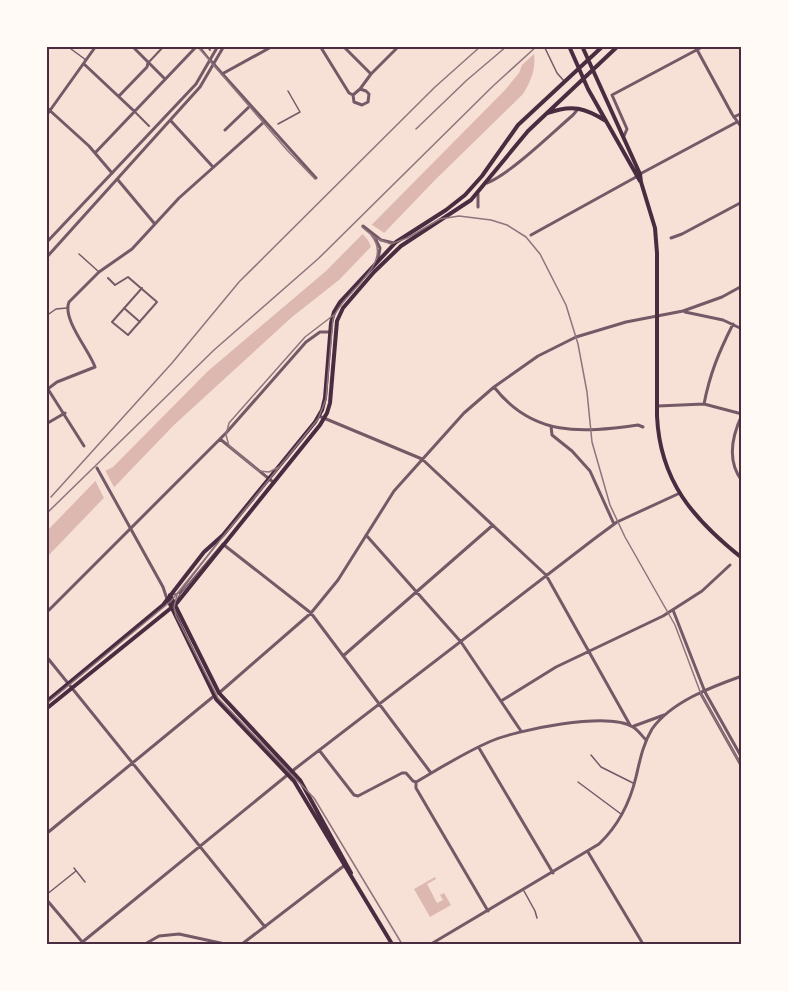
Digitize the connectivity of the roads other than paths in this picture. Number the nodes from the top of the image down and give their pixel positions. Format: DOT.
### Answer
graph roads {
  1 [pos="67,46"];
  2 [pos="96,46"];
  3 [pos="132,46"];
  4 [pos="164,46"];
  5 [pos="207,46"];
  6 [pos="218,46"];
  7 [pos="224,46"];
  8 [pos="273,46"];
  9 [pos="320,46"];
  10 [pos="343,46"];
  11 [pos="399,46"];
  12 [pos="544,46"];
  13 [pos="569,46"];
  14 [pos="582,46"];
  15 [pos="603,46"];
  16 [pos="618,46"];
  17 [pos="704,46"];
  18 [pos="197,47"];
  19 [pos="696,48"];
  20 [pos="210,50"];
  21 [pos="210,60"];
  22 [pos="588,60"];
  23 [pos="86,62"];
  24 [pos="148,63"];
  25 [pos="215,65"];
  26 [pos="579,69"];
  27 [pos="593,70"];
  28 [pos="222,74"];
  29 [pos="371,74"];
  30 [pos="165,79"];
  31 [pos="584,79"];
  32 [pos="565,81"];
  33 [pos="360,89"];
  34 [pos="288,91"];
  35 [pos="353,95"];
  36 [pos="119,96"];
  37 [pos="46,106"];
  38 [pos="250,106"];
  39 [pos="578,108"];
  40 [pos="51,110"];
  41 [pos="134,111"];
  42 [pos="547,113"];
  43 [pos="741,113"];
  44 [pos="46,116"];
  45 [pos="734,117"];
  46 [pos="171,121"];
  47 [pos="264,122"];
  48 [pos="606,122"];
  49 [pos="740,125"];
  50 [pos="149,126"];
  51 [pos="274,127"];
  52 [pos="225,130"];
  53 [pos="624,136"];
  54 [pos="95,153"];
  55 [pos="213,167"];
  56 [pos="112,173"];
  57 [pos="638,176"];
  58 [pos="316,178"];
  59 [pos="118,180"];
  60 [pos="487,183"];
  61 [pos="479,191"];
  62 [pos="741,202"];
  63 [pos="478,207"];
  64 [pos="154,223"];
  65 [pos="363,226"];
  66 [pos="531,235"];
  67 [pos="671,238"];
  68 [pos="410,240"];
  69 [pos="380,242"];
  70 [pos="396,242"];
  71 [pos="46,243"];
  72 [pos="79,254"];
  73 [pos="46,258"];
  74 [pos="378,260"];
  75 [pos="99,272"];
  76 [pos="374,272"];
  77 [pos="108,278"];
  78 [pos="741,286"];
  79 [pos="142,288"];
  80 [pos="67,308"];
  81 [pos="124,308"];
  82 [pos="683,311"];
  83 [pos="46,316"];
  84 [pos="657,316"];
  85 [pos="140,321"];
  86 [pos="733,324"];
  87 [pos="741,329"];
  88 [pos="331,332"];
  89 [pos="48,387"];
  90 [pos="494,387"];
  91 [pos="704,404"];
  92 [pos="657,406"];
  93 [pos="65,413"];
  94 [pos="741,414"];
  95 [pos="319,416"];
  96 [pos="324,418"];
  97 [pos="46,424"];
  98 [pos="551,426"];
  99 [pos="643,427"];
  100 [pos="220,439"];
  101 [pos="84,446"];
  102 [pos="422,459"];
  103 [pos="97,468"];
  104 [pos="268,479"];
  105 [pos="741,481"];
  106 [pos="273,482"];
  107 [pos="680,494"];
  108 [pos="614,524"];
  109 [pos="493,525"];
  110 [pos="130,528"];
  111 [pos="366,535"];
  112 [pos="228,539"];
  113 [pos="224,545"];
  114 [pos="741,558"];
  115 [pos="730,565"];
  116 [pos="546,575"];
  117 [pos="417,591"];
  118 [pos="169,597"];
  119 [pos="176,604"];
  120 [pos="171,609"];
  121 [pos="673,610"];
  122 [pos="46,613"];
  123 [pos="311,613"];
  124 [pos="461,642"];
  125 [pos="590,651"];
  126 [pos="46,656"];
  127 [pos="343,656"];
  128 [pos="741,676"];
  129 [pos="69,684"];
  130 [pos="73,689"];
  131 [pos="219,693"];
  132 [pos="703,693"];
  133 [pos="214,696"];
  134 [pos="501,701"];
  135 [pos="46,702"];
  136 [pos="379,705"];
  137 [pos="46,709"];
  138 [pos="666,714"];
  139 [pos="632,726"];
  140 [pos="521,732"];
  141 [pos="646,740"];
  142 [pos="479,747"];
  143 [pos="320,750"];
  144 [pos="591,755"];
  145 [pos="741,758"];
  146 [pos="134,764"];
  147 [pos="741,767"];
  148 [pos="290,773"];
  149 [pos="431,773"];
  150 [pos="416,782"];
  151 [pos="578,782"];
  152 [pos="634,784"];
  153 [pos="621,815"];
  154 [pos="46,834"];
  155 [pos="200,846"];
  156 [pos="588,852"];
  157 [pos="346,865"];
  158 [pos="74,868"];
  159 [pos="76,871"];
  160 [pos="553,873"];
  161 [pos="85,882"];
  162 [pos="523,890"];
  163 [pos="46,897"];
  164 [pos="488,911"];
  165 [pos="537,918"];
  166 [pos="266,927"];
  167 [pos="82,944"];
  168 [pos="145,945"];
  169 [pos="225,945"];
  170 [pos="242,945"];
  171 [pos="392,945"];
  172 [pos="431,945"];
  173 [pos="643,945"];
  1 -- 23 [label="lane"];
  2 -- 23 [label="street"];
  3 -- 24 [label="street"];
  4 -- 24 [label="street"];
  5 -- 20 [label="street"];
  6 -- 21 [label="street"];
  7 -- 25 [label="street"];
  8 -- 28 [label="street"];
  9 -- 35 [label="street"];
  10 -- 29 [label="street"];
  11 -- 29 [label="street"];
  12 -- 32 [label="lane"];
  13 -- 26 [label="main road"];
  14 -- 22 [label="main road"];
  15 -- 22 [label="main road"];
  16 -- 27 [label="main road"];
  17 -- 19 [label="street"];
  18 -- 21 [label="street"];
  18 -- 30 [label="street"];
  19 -- 45 [label="street"];
  19 -- 53 [label="street"];
  21 -- 25 [label="street"];
  21 -- 56 [label="street"];
  22 -- 26 [label="main road"];
  22 -- 27 [label="main road"];
  23 -- 36 [label="street"];
  23 -- 40 [label="street"];
  24 -- 30 [label="street"];
  24 -- 36 [label="street"];
  25 -- 28 [label="street"];
  25 -- 46 [label="street"];
  26 -- 31 [label="main road"];
  26 -- 32 [label="main road"];
  27 -- 31 [label="main road"];
  27 -- 53 [label="main road"];
  28 -- 38 [label="street"];
  29 -- 33 [label="street"];
  30 -- 41 [label="street"];
  31 -- 42 [label="main road"];
  31 -- 48 [label="main road"];
  32 -- 70 [label="main road"];
  33 -- 35 [label="street"];
  33 -- 35 [label="street"];
  34 -- 51 [label="lane"];
  36 -- 41 [label="street"];
  37 -- 40 [label="street"];
  38 -- 47 [label="street"];
  38 -- 52 [label="street"];
  39 -- 42 [label="main road"];
  39 -- 48 [label="main road"];
  39 -- 60 [label="street"];
  40 -- 44 [label="street"];
  40 -- 54 [label="street"];
  41 -- 50 [label="street"];
  41 -- 54 [label="street"];
  42 -- 60 [label="main road"];
  43 -- 45 [label="street"];
  45 -- 49 [label="street"];
  46 -- 55 [label="street"];
  46 -- 59 [label="street"];
  47 -- 51 [label="street"];
  47 -- 55 [label="street"];
  48 -- 57 [label="main road"];
  49 -- 57 [label="street"];
  51 -- 58 [label="street"];
  53 -- 57 [label="main road"];
  54 -- 56 [label="street"];
  55 -- 64 [label="street"];
  56 -- 59 [label="street"];
  56 -- 71 [label="street"];
  57 -- 66 [label="street"];
  57 -- 84 [label="main road"];
  59 -- 64 [label="street"];
  59 -- 73 [label="street"];
  60 -- 61 [label="main road"];
  61 -- 63 [label="street"];
  61 -- 68 [label="main road"];
  62 -- 67 [label="street"];
  64 -- 75 [label="street"];
  65 -- 69 [label="street"];
  68 -- 70 [label="main road"];
  68 -- 76 [label="main road"];
  69 -- 70 [label="street"];
  69 -- 74 [label="street"];
  70 -- 74 [label="main road"];
  72 -- 75 [label="lane"];
  74 -- 76 [label="main road"];
  74 -- 88 [label="main road"];
  75 -- 80 [label="street"];
  76 -- 96 [label="main road"];
  77 -- 79 [label="street"];
  78 -- 82 [label="street"];
  79 -- 81 [label="street"];
  79 -- 85 [label="street"];
  80 -- 83 [label="lane"];
  80 -- 89 [label="street"];
  81 -- 85 [label="street"];
  81 -- 85 [label="street"];
  82 -- 84 [label="street"];
  82 -- 86 [label="street"];
  84 -- 90 [label="street"];
  84 -- 92 [label="main road"];
  86 -- 87 [label="street"];
  86 -- 91 [label="street"];
  88 -- 95 [label="main road"];
  88 -- 100 [label="street"];
  89 -- 93 [label="street"];
  90 -- 98 [label="street"];
  90 -- 102 [label="street"];
  91 -- 92 [label="street"];
  91 -- 94 [label="street"];
  92 -- 107 [label="main road"];
  93 -- 97 [label="street"];
  93 -- 101 [label="street"];
  94 -- 105 [label="street"];
  95 -- 96 [label="street"];
  95 -- 104 [label="main road"];
  96 -- 102 [label="street"];
  96 -- 106 [label="main road"];
  98 -- 99 [label="street"];
  98 -- 108 [label="street"];
  100 -- 104 [label="street"];
  100 -- 110 [label="street"];
  102 -- 109 [label="street"];
  102 -- 111 [label="street"];
  103 -- 110 [label="street"];
  104 -- 106 [label="street"];
  104 -- 118 [label="main road"];
  106 -- 112 [label="main road"];
  107 -- 108 [label="street"];
  107 -- 114 [label="main road"];
  108 -- 116 [label="street"];
  109 -- 116 [label="street"];
  109 -- 117 [label="street"];
  110 -- 118 [label="street"];
  110 -- 122 [label="street"];
  111 -- 117 [label="street"];
  111 -- 123 [label="street"];
  112 -- 113 [label="main road"];
  112 -- 119 [label="lane"];
  113 -- 119 [label="main road"];
  113 -- 123 [label="street"];
  115 -- 121 [label="street"];
  116 -- 124 [label="street"];
  116 -- 125 [label="street"];
  117 -- 124 [label="street"];
  117 -- 127 [label="street"];
  118 -- 119 [label="main road"];
  118 -- 120 [label="main road"];
  118 -- 129 [label="main road"];
  119 -- 120 [label="main road"];
  119 -- 131 [label="main road"];
  120 -- 130 [label="main road"];
  120 -- 133 [label="main road"];
  121 -- 125 [label="street"];
  121 -- 132 [label="street"];
  123 -- 127 [label="street"];
  123 -- 131 [label="street"];
  124 -- 134 [label="street"];
  124 -- 136 [label="street"];
  125 -- 134 [label="street"];
  125 -- 139 [label="street"];
  126 -- 129 [label="street"];
  127 -- 136 [label="street"];
  128 -- 132 [label="street"];
  129 -- 130 [label="street"];
  129 -- 135 [label="main road"];
  130 -- 137 [label="main road"];
  130 -- 146 [label="street"];
  131 -- 148 [label="main road"];
  132 -- 138 [label="street"];
  132 -- 145 [label="street"];
  132 -- 147 [label="street"];
  133 -- 146 [label="street"];
  133 -- 148 [label="main road"];
  134 -- 140 [label="street"];
  136 -- 143 [label="street"];
  136 -- 149 [label="street"];
  138 -- 139 [label="street"];
  138 -- 141 [label="street"];
  139 -- 140 [label="street"];
  139 -- 141 [label="street"];
  140 -- 142 [label="street"];
  141 -- 152 [label="street"];
  142 -- 149 [label="street"];
  142 -- 160 [label="street"];
  143 -- 148 [label="street"];
  143 -- 150 [label="street"];
  144 -- 152 [label="lane"];
  146 -- 154 [label="street"];
  146 -- 155 [label="street"];
  148 -- 155 [label="street"];
  148 -- 157 [label="main road"];
  149 -- 150 [label="street"];
  150 -- 164 [label="street"];
  151 -- 153 [label="lane"];
  152 -- 153 [label="street"];
  153 -- 156 [label="street"];
  155 -- 166 [label="street"];
  155 -- 167 [label="street"];
  156 -- 160 [label="street"];
  156 -- 173 [label="street"];
  157 -- 166 [label="street"];
  157 -- 171 [label="main road"];
  158 -- 159 [label="lane"];
  159 -- 161 [label="lane"];
  159 -- 163 [label="lane"];
  160 -- 162 [label="street"];
  162 -- 164 [label="street"];
  162 -- 165 [label="lane"];
  163 -- 167 [label="street"];
  164 -- 172 [label="street"];
  166 -- 170 [label="street"];
  168 -- 169 [label="street"];
}
